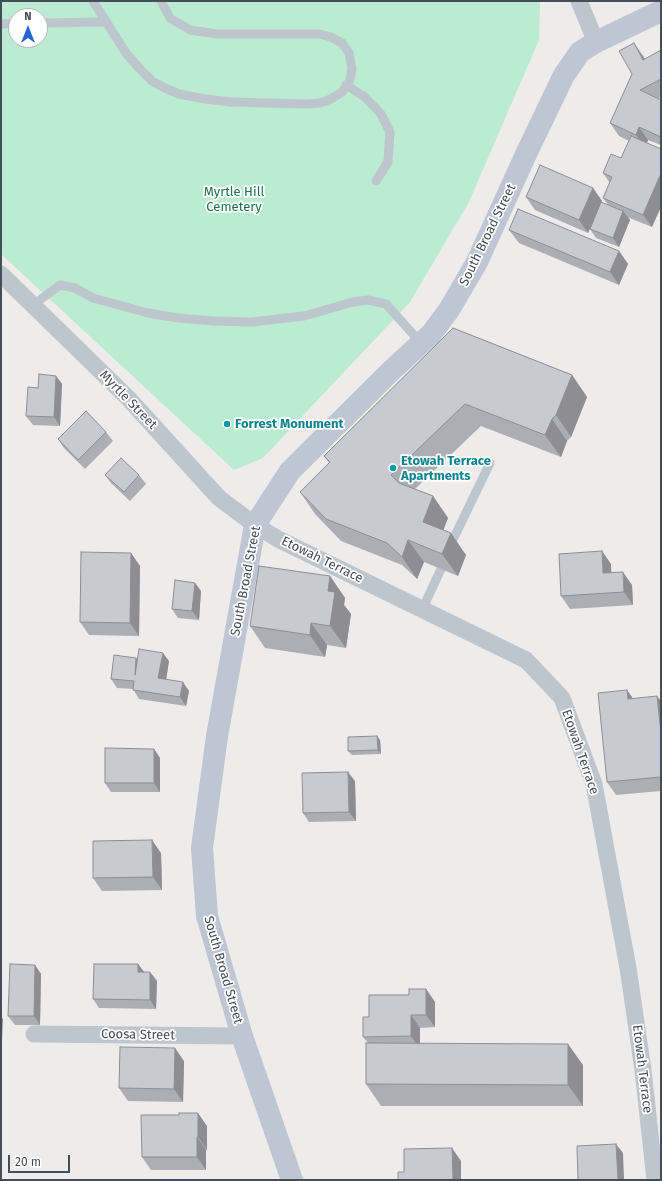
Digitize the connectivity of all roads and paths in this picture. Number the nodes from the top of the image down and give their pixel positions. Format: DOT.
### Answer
graph roads {
  1 [pos="93,1"];
  2 [pos="161,1"];
  3 [pos="579,1"];
  4 [pos="654,14"];
  5 [pos="106,22"];
  6 [pos="48,23"];
  7 [pos="596,42"];
  8 [pos="346,85"];
  9 [pos="376,181"];
  10 [pos="1,274"];
  11 [pos="33,305"];
  12 [pos="421,343"];
  13 [pos="490,463"];
  14 [pos="255,524"];
  15 [pos="450,548"];
  16 [pos="441,569"];
  17 [pos="422,610"];
  18 [pos="34,1034"];
  19 [pos="242,1036"];
  20 [pos="292,1180"];
  21 [pos="655,1180"];
  1 -- 5 [label="lane"];
  2 -- 8 [label="lane"];
  3 -- 7 [label="street"];
  4 -- 7 [label="main road, South Broad Street"];
  5 -- 6 [label="lane"];
  5 -- 8 [label="lane"];
  7 -- 12 [label="main road, South Broad Street"];
  8 -- 9 [label="lane"];
  10 -- 11 [label="street, Myrtle Street"];
  11 -- 12 [label="lane"];
  11 -- 14 [label="street, Myrtle Street"];
  12 -- 14 [label="main road, South Broad Street"];
  13 -- 15 [label="lane"];
  14 -- 17 [label="street, Etowah Terrace"];
  14 -- 19 [label="main road, South Broad Street"];
  16 -- 17 [label="lane"];
  17 -- 21 [label="street, Etowah Terrace"];
  18 -- 19 [label="street, Coosa Street"];
  19 -- 20 [label="main road, South Broad Street"];
}
